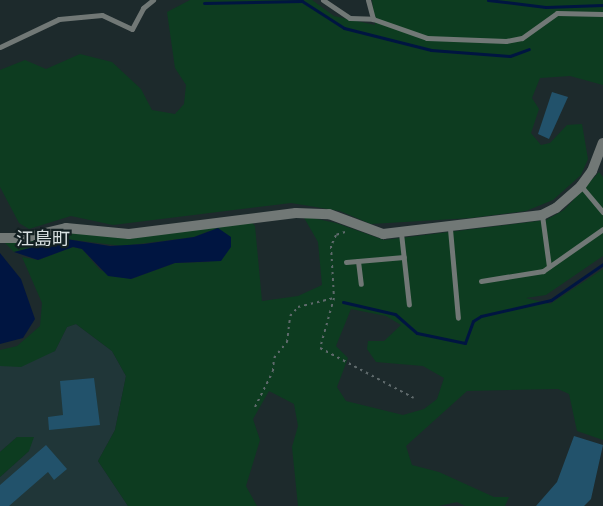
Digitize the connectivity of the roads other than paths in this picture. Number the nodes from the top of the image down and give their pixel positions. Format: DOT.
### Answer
graph roads {
  1 [pos="153,0"];
  2 [pos="322,0"];
  3 [pos="368,0"];
  4 [pos="603,14"];
  5 [pos="373,18"];
  6 [pos="0,47"];
  7 [pos="603,143"];
  8 [pos="581,186"];
  9 [pos="603,212"];
  10 [pos="542,215"];
  11 [pos="450,229"];
  12 [pos="603,229"];
  13 [pos="401,233"];
  14 [pos="0,238"];
  15 [pos="404,257"];
  16 [pos="358,261"];
  17 [pos="346,262"];
  18 [pos="549,267"];
  19 [pos="481,281"];
  20 [pos="361,284"];
  21 [pos="409,305"];
  22 [pos="458,318"];
  1 -- 6 [label="lane"];
  2 -- 5 [label="lane"];
  3 -- 5 [label="lane"];
  4 -- 5 [label="lane"];
  7 -- 8 [label="street"];
  8 -- 9 [label="lane"];
  8 -- 10 [label="street"];
  10 -- 11 [label="street"];
  10 -- 18 [label="lane"];
  11 -- 13 [label="street"];
  11 -- 22 [label="lane"];
  12 -- 18 [label="lane"];
  13 -- 14 [label="street"];
  13 -- 15 [label="lane"];
  15 -- 16 [label="lane"];
  15 -- 21 [label="lane"];
  16 -- 17 [label="lane"];
  16 -- 20 [label="lane"];
  18 -- 19 [label="lane"];
}
